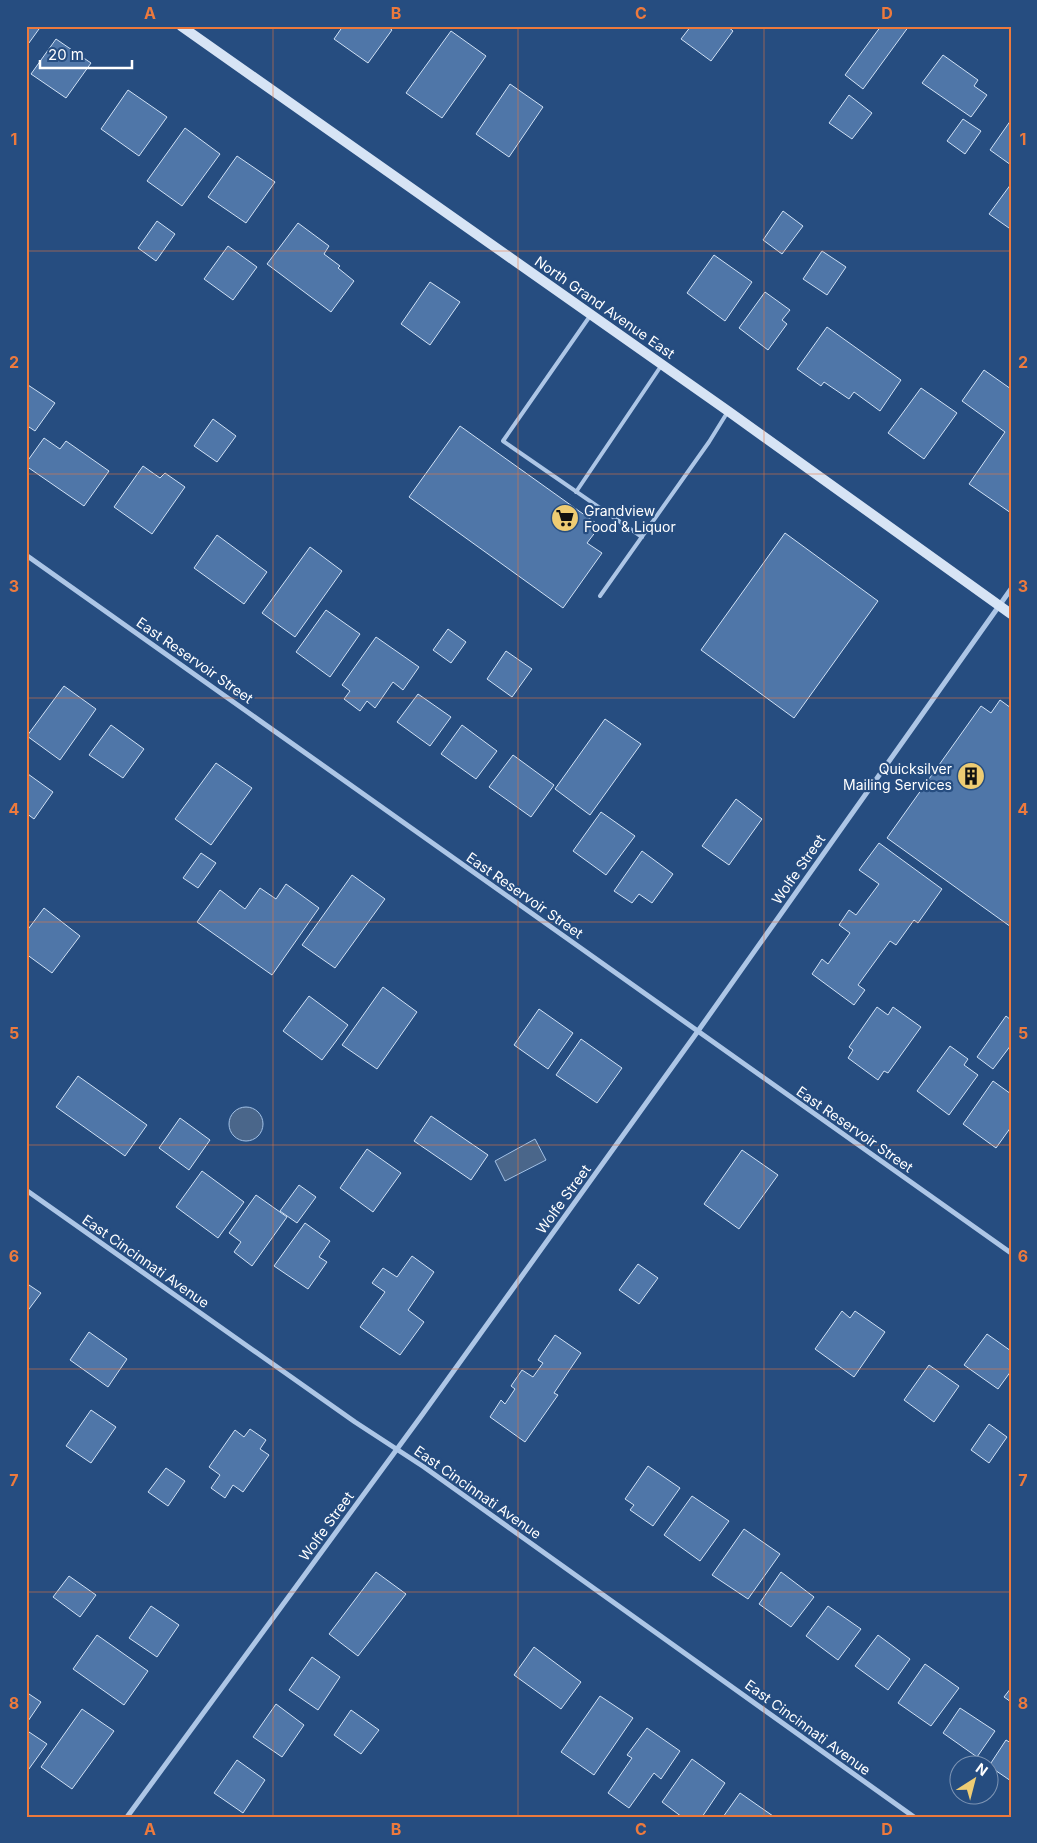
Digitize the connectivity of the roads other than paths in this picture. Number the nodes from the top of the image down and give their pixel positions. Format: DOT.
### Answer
graph roads {
  1 [pos="181,26"];
  2 [pos="591,314"];
  3 [pos="663,365"];
  4 [pos="728,411"];
  5 [pos="576,492"];
  6 [pos="642,537"];
  7 [pos="26,555"];
  8 [pos="1011,589"];
  9 [pos="600,596"];
  10 [pos="999,605"];
  11 [pos="1011,614"];
  12 [pos="698,1031"];
  13 [pos="26,1190"];
  14 [pos="1011,1253"];
  15 [pos="398,1449"];
  16 [pos="128,1817"];
  17 [pos="914,1817"];
  1 -- 2 [label="street, North Grand Avenue East"];
  2 -- 3 [label="street, North Grand Avenue East"];
  2 -- 5 [label="lane"];
  3 -- 4 [label="street, North Grand Avenue East"];
  3 -- 5 [label="lane"];
  4 -- 6 [label="lane"];
  4 -- 10 [label="street, North Grand Avenue East"];
  5 -- 6 [label="lane"];
  6 -- 9 [label="lane"];
  7 -- 12 [label="street, East Reservoir Street"];
  8 -- 10 [label="street, Wolfe Street"];
  10 -- 11 [label="street, North Grand Avenue East"];
  10 -- 12 [label="street, Wolfe Street"];
  12 -- 14 [label="street, East Reservoir Street"];
  12 -- 15 [label="street, Wolfe Street"];
  13 -- 15 [label="street, East Cincinnati Avenue"];
  15 -- 16 [label="street, Wolfe Street"];
  15 -- 17 [label="street, East Cincinnati Avenue"];
}
